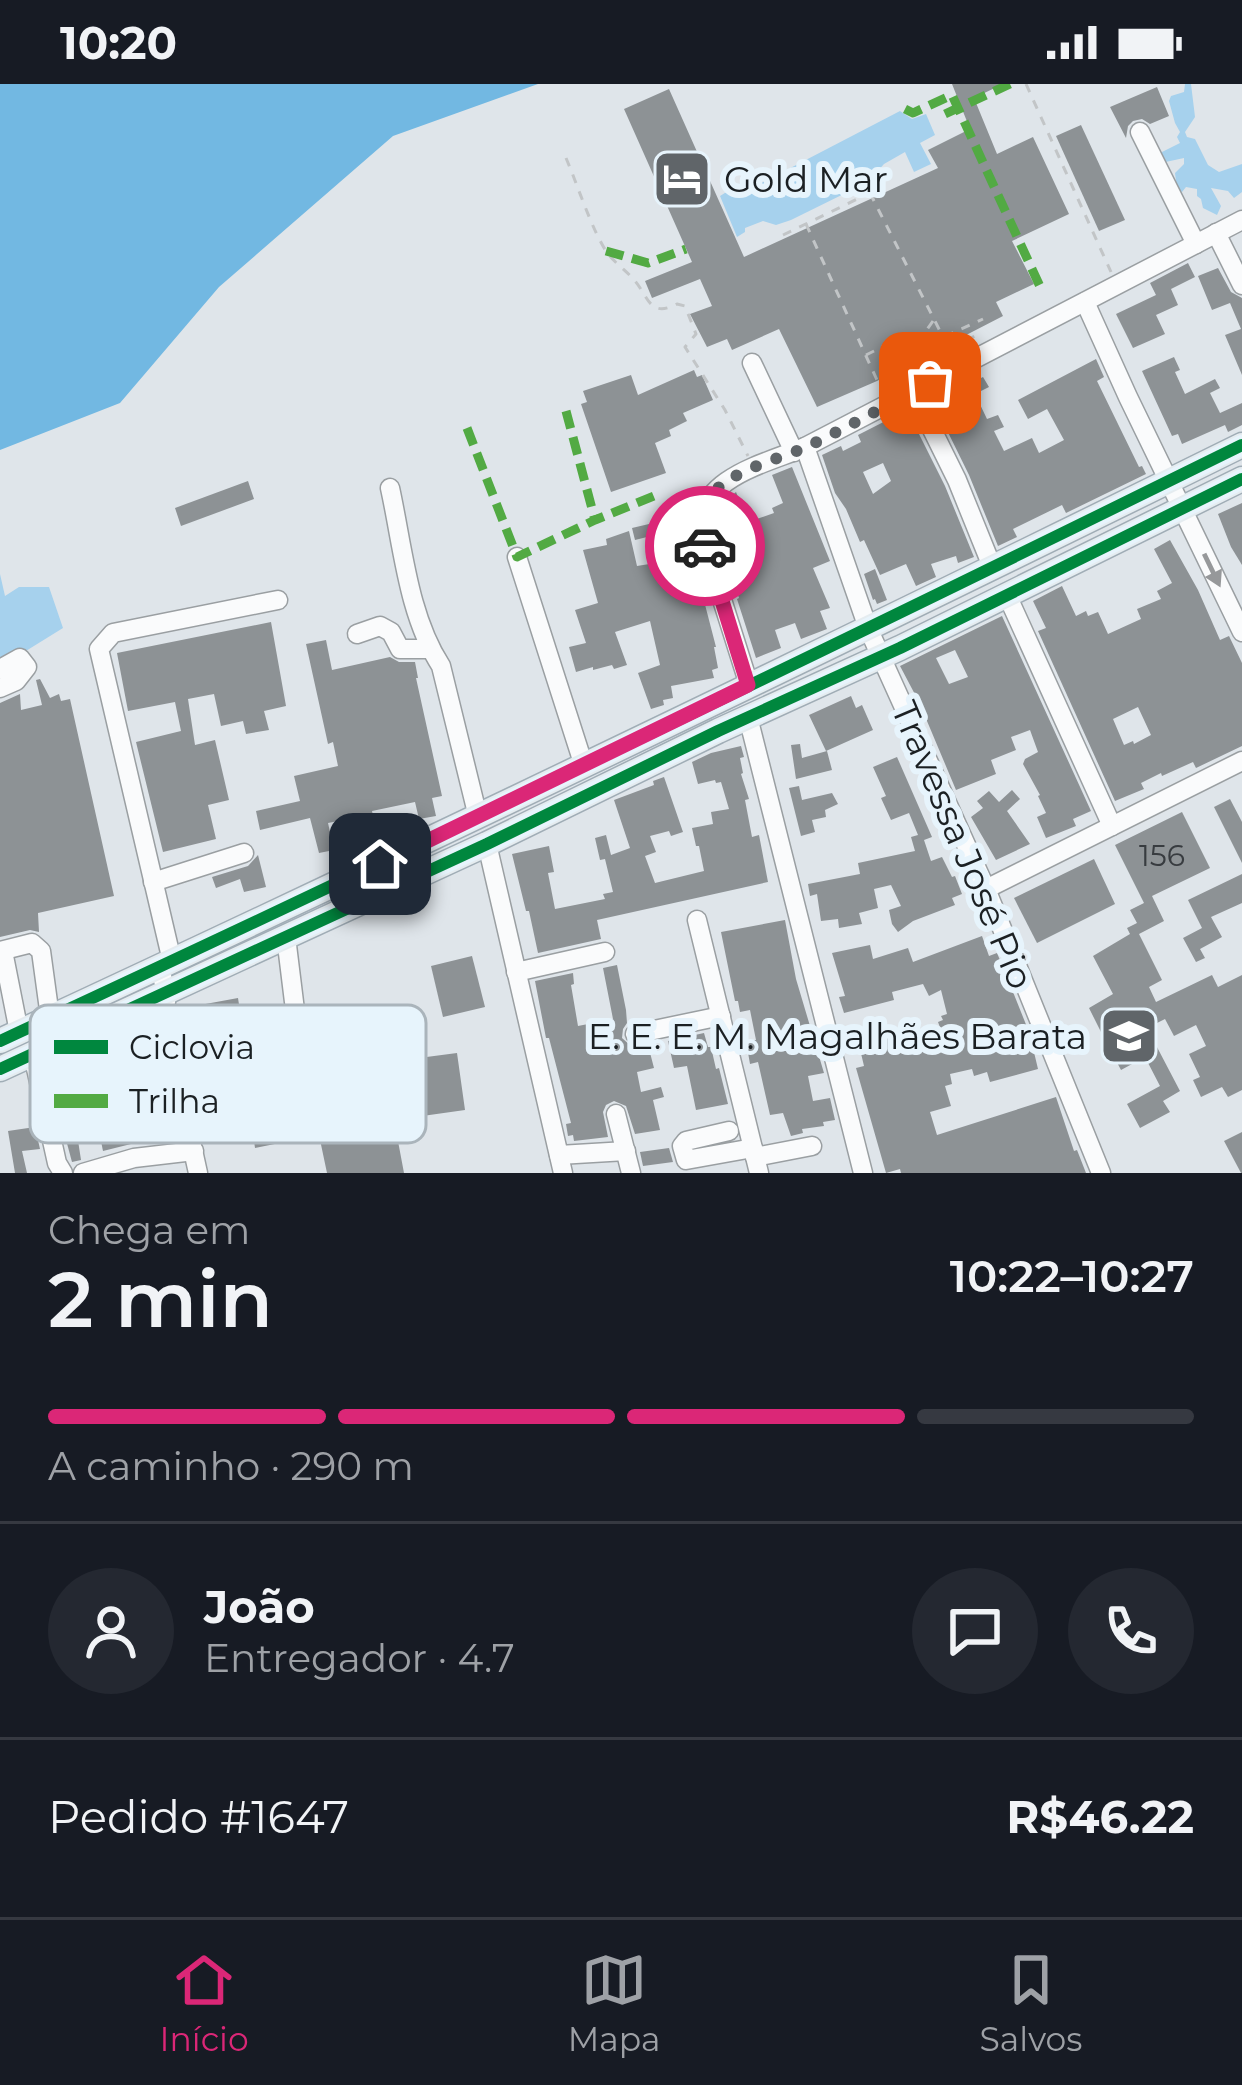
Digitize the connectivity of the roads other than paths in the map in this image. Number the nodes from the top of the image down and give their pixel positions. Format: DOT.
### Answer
graph roads {
  1 [pos="1139,132"];
  2 [pos="1242,220"];
  3 [pos="1216,233"];
  4 [pos="1196,244"];
  5 [pos="1242,285"];
  6 [pos="1085,302"];
  7 [pos="752,363"];
  8 [pos="914,391"];
  9 [pos="1242,445"];
  10 [pos="800,450"];
  11 [pos="1242,479"];
  12 [pos="1169,481"];
  13 [pos="390,488"];
  14 [pos="1182,507"];
  15 [pos="517,556"];
  16 [pos="993,569"];
  17 [pos="1007,595"];
  18 [pos="278,600"];
  19 [pos="868,628"];
  20 [pos="1242,632"];
  21 [pos="357,634"];
  22 [pos="430,649"];
  23 [pos="881,657"];
  24 [pos="0,669"];
  25 [pos="748,685"];
  26 [pos="0,688"];
  27 [pos="748,717"];
  28 [pos="718,730"];
  29 [pos="1242,761"];
  30 [pos="584,766"];
  31 [pos="478,817"];
  32 [pos="1112,826"];
  33 [pos="487,844"];
  34 [pos="244,853"];
  35 [pos="153,882"];
  36 [pos="986,889"];
  37 [pos="697,920"];
  38 [pos="286,937"];
  39 [pos="1,951"];
  40 [pos="605,952"];
  41 [pos="157,968"];
  42 [pos="516,972"];
  43 [pos="160,1004"];
  44 [pos="48,1005"];
  45 [pos="76,1005"];
  46 [pos="294,1005"];
  47 [pos="721,1016"];
  48 [pos="635,1034"];
  49 [pos="10,1036"];
  50 [pos="30,1056"];
  51 [pos="0,1070"];
  52 [pos="616,1114"];
  53 [pos="729,1131"];
  54 [pos="53,1143"];
  55 [pos="192,1143"];
  56 [pos="812,1146"];
  57 [pos="194,1151"];
  58 [pos="626,1151"];
  59 [pos="755,1160"];
  60 [pos="561,1164"];
  61 [pos="63,1173"];
  62 [pos="83,1173"];
  63 [pos="198,1173"];
  64 [pos="631,1173"];
  65 [pos="863,1173"];
  66 [pos="1101,1173"];
  1 -- 4 [label="street"];
  2 -- 3 [label="street"];
  3 -- 4 [label="street"];
  3 -- 5 [label="street"];
  4 -- 6 [label="street"];
  6 -- 8 [label="street"];
  6 -- 12 [label="street"];
  7 -- 10 [label="street, Travessa José Pio"];
  8 -- 10 [label="street"];
  8 -- 16 [label="street"];
  9 -- 12 [label="main road"];
  10 -- 19 [label="street, Travessa José Pio"];
  10 -- 25 [label="street"];
  11 -- 14 [label="main road"];
  12 -- 14 [label="street"];
  12 -- 16 [label="main road"];
  13 -- 22 [label="street"];
  14 -- 17 [label="main road"];
  14 -- 20 [label="street, one-way"];
  15 -- 30 [label="street"];
  16 -- 19 [label="main road"];
  17 -- 23 [label="main road"];
  17 -- 32 [label="street"];
  18 -- 35 [label="street"];
  19 -- 23 [label="street, Travessa José Pio"];
  19 -- 25 [label="main road"];
  21 -- 22 [label="street"];
  22 -- 31 [label="street"];
  23 -- 27 [label="main road"];
  23 -- 36 [label="street, Travessa José Pio"];
  24 -- 26 [label="street"];
  25 -- 28 [label="main road"];
  25 -- 30 [label="main road"];
  27 -- 28 [label="main road"];
  27 -- 65 [label="street"];
  28 -- 33 [label="main road"];
  29 -- 32 [label="street"];
  30 -- 31 [label="main road"];
  31 -- 41 [label="main road"];
  32 -- 36 [label="street"];
  33 -- 38 [label="main road"];
  33 -- 42 [label="street"];
  34 -- 35 [label="street"];
  35 -- 41 [label="street"];
  36 -- 66 [label="street, Travessa José Pio"];
  37 -- 47 [label="street"];
  38 -- 43 [label="main road"];
  38 -- 46 [label="street"];
  39 -- 44 [label="street"];
  39 -- 49 [label="street"];
  40 -- 42 [label="street"];
  41 -- 43 [label="street"];
  41 -- 45 [label="main road"];
  42 -- 60 [label="street"];
  47 -- 48 [label="street"];
  47 -- 59 [label="street"];
  50 -- 51 [label="main road"];
  52 -- 58 [label="street"];
  53 -- 59 [label="street"];
  54 -- 61 [label="street"];
  55 -- 57 [label="street"];
  56 -- 59 [label="street"];
  57 -- 62 [label="street"];
  57 -- 63 [label="street"];
  58 -- 60 [label="street"];
  58 -- 64 [label="street"];
}
